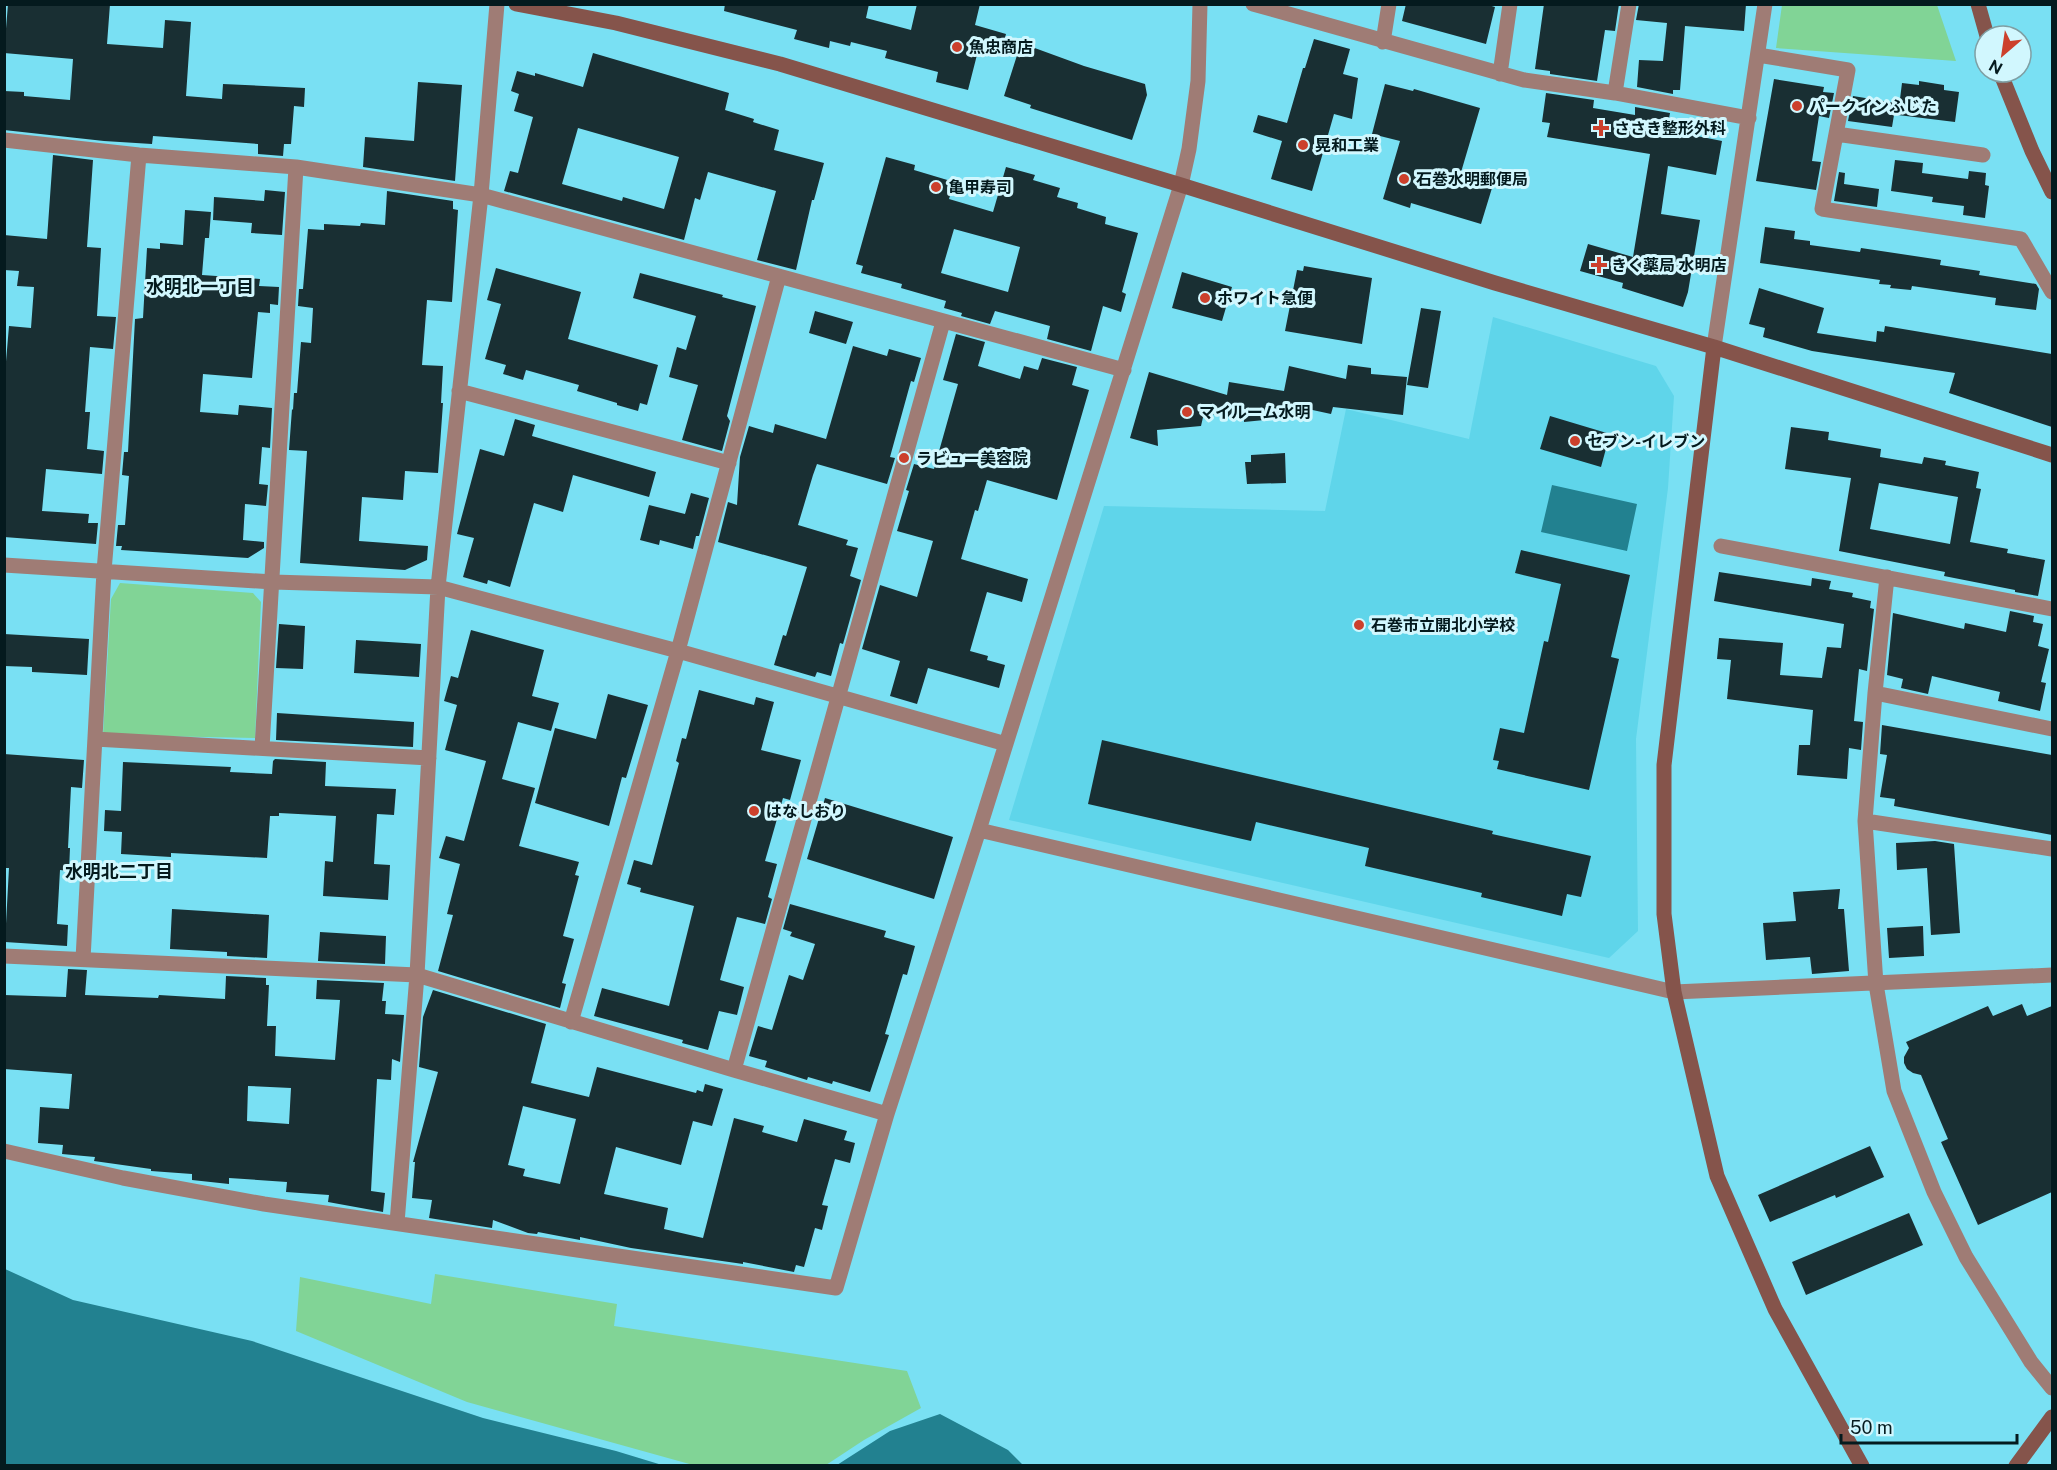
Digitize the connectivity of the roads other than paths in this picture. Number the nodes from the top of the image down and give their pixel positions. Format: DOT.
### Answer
graph roads {
  1 [pos="497,4"];
  2 [pos="516,4"];
  3 [pos="1200,4"];
  4 [pos="1253,4"];
  5 [pos="1389,4"];
  6 [pos="1510,4"];
  7 [pos="1629,4"];
  8 [pos="1765,4"];
  9 [pos="1978,4"];
  10 [pos="1270,6"];
  11 [pos="1984,24"];
  12 [pos="1383,42"];
  13 [pos="1758,55"];
  14 [pos="1500,74"];
  15 [pos="2005,84"];
  16 [pos="1615,93"];
  17 [pos="1749,118"];
  18 [pos="1836,134"];
  19 [pos="4,140"];
  20 [pos="1983,154"];
  21 [pos="139,155"];
  22 [pos="296,167"];
  23 [pos="1181,185"];
  24 [pos="2052,192"];
  25 [pos="481,195"];
  26 [pos="779,276"];
  27 [pos="2052,292"];
  28 [pos="943,322"];
  29 [pos="1714,347"];
  30 [pos="1124,370"];
  31 [pos="459,391"];
  32 [pos="2052,455"];
  33 [pos="729,463"];
  34 [pos="1721,546"];
  35 [pos="4,565"];
  36 [pos="104,571"];
  37 [pos="1887,577"];
  38 [pos="273,582"];
  39 [pos="438,586"];
  40 [pos="2052,609"];
  41 [pos="678,651"];
  42 [pos="1875,693"];
  43 [pos="837,697"];
  44 [pos="2052,729"];
  45 [pos="95,739"];
  46 [pos="1006,744"];
  47 [pos="262,748"];
  48 [pos="429,758"];
  49 [pos="1865,820"];
  50 [pos="979,830"];
  51 [pos="2052,849"];
  52 [pos="4,956"];
  53 [pos="83,959"];
  54 [pos="417,975"];
  55 [pos="2052,975"];
  56 [pos="1876,984"];
  57 [pos="1674,992"];
  58 [pos="571,1022"];
  59 [pos="734,1070"];
  60 [pos="887,1114"];
  61 [pos="4,1151"];
  62 [pos="397,1223"];
  63 [pos="2052,1388"];
  64 [pos="2052,1417"];
  65 [pos="1862,1466"];
  66 [pos="2016,1466"];
  1 -- 25 [label="street"];
  2 -- 23 [label="street"];
  3 -- 23 [label="street"];
  4 -- 10 [label="street"];
  5 -- 12 [label="street"];
  6 -- 14 [label="street"];
  7 -- 16 [label="street"];
  8 -- 13 [label="street"];
  9 -- 11 [label="street"];
  10 -- 12 [label="street"];
  12 -- 14 [label="street"];
  13 -- 17 [label="street"];
  13 -- 18 [label="street"];
  14 -- 16 [label="street"];
  15 -- 24 [label="street"];
  16 -- 17 [label="street"];
  17 -- 29 [label="street"];
  18 -- 20 [label="street"];
  18 -- 27 [label="street"];
  19 -- 21 [label="street"];
  21 -- 22 [label="street"];
  21 -- 36 [label="street"];
  22 -- 25 [label="street"];
  22 -- 38 [label="street"];
  23 -- 29 [label="street"];
  23 -- 30 [label="street"];
  25 -- 26 [label="street"];
  25 -- 31 [label="street"];
  26 -- 28 [label="street"];
  26 -- 33 [label="street"];
  28 -- 30 [label="street"];
  28 -- 43 [label="street"];
  29 -- 32 [label="street"];
  29 -- 57 [label="street"];
  30 -- 46 [label="street"];
  31 -- 33 [label="street"];
  31 -- 39 [label="street"];
  33 -- 41 [label="street"];
  34 -- 37 [label="street"];
  35 -- 36 [label="street"];
  36 -- 38 [label="street"];
  36 -- 45 [label="street"];
  37 -- 40 [label="street"];
  37 -- 42 [label="street"];
  38 -- 39 [label="street"];
  38 -- 47 [label="street"];
  39 -- 41 [label="street"];
  39 -- 48 [label="street"];
  41 -- 43 [label="street"];
  41 -- 58 [label="street"];
  42 -- 44 [label="street"];
  42 -- 49 [label="street"];
  43 -- 46 [label="street"];
  43 -- 59 [label="street"];
  45 -- 47 [label="street"];
  45 -- 53 [label="street"];
  46 -- 50 [label="street"];
  47 -- 48 [label="street"];
  48 -- 54 [label="street"];
  49 -- 51 [label="street"];
  49 -- 56 [label="street"];
  50 -- 57 [label="street"];
  50 -- 60 [label="street"];
  52 -- 53 [label="street"];
  53 -- 54 [label="street"];
  54 -- 58 [label="street"];
  54 -- 62 [label="street"];
  55 -- 56 [label="street"];
  56 -- 57 [label="street"];
  56 -- 63 [label="street"];
  57 -- 65 [label="street"];
  58 -- 59 [label="street"];
  59 -- 60 [label="street"];
  60 -- 62 [label="street"];
  61 -- 62 [label="street"];
  64 -- 66 [label="street"];
}
